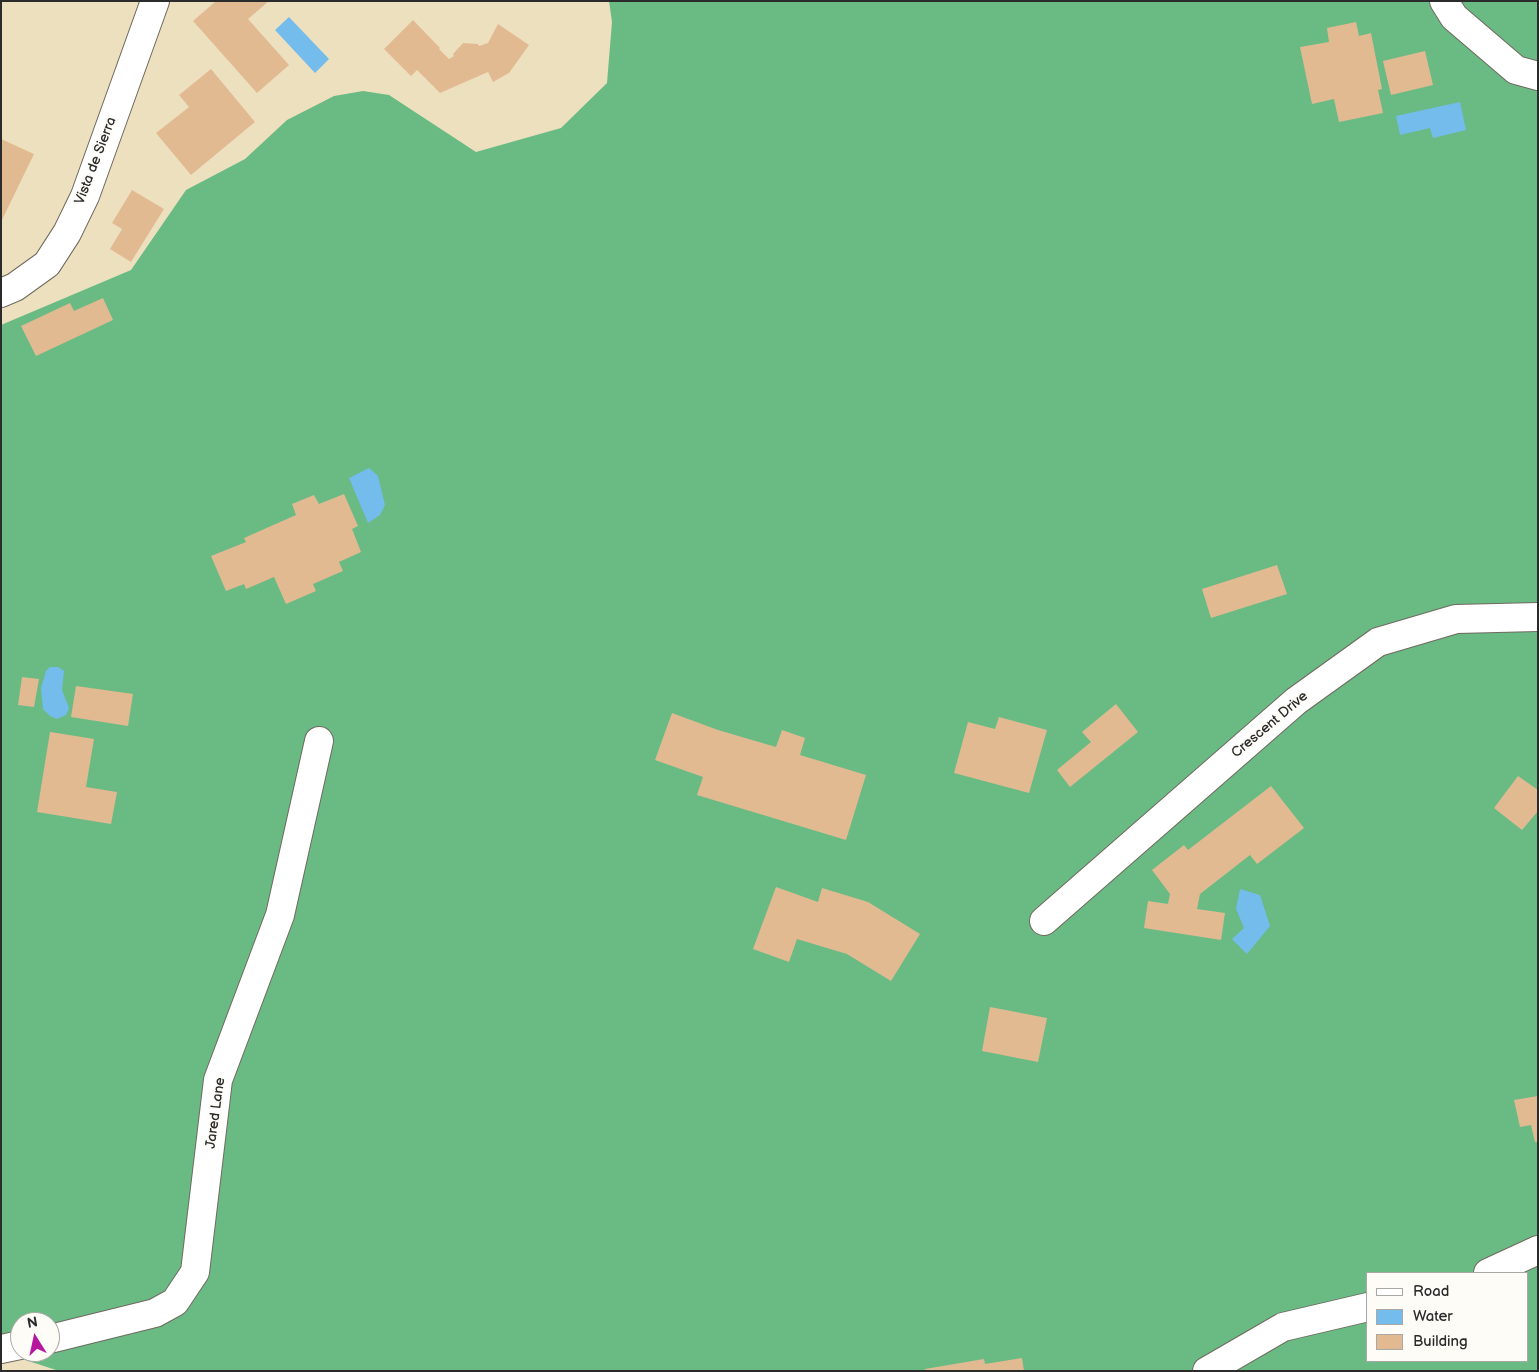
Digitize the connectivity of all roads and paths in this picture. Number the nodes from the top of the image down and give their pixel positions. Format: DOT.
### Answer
graph roads {
  1 [pos="155,1"];
  2 [pos="1444,1"];
  3 [pos="1538,76"];
  4 [pos="1,294"];
  5 [pos="1538,617"];
  6 [pos="319,741"];
  7 [pos="1044,921"];
  8 [pos="1538,1250"];
  9 [pos="1490,1272"];
  10 [pos="1366,1307"];
  11 [pos="60,1337"];
  12 [pos="1207,1371"];
  1 -- 4 [label="street, Vista de Sierra"];
  2 -- 3 [label="street"];
  5 -- 7 [label="street, Crescent Drive"];
  6 -- 11 [label="street, Jared Lane"];
  8 -- 9 [label="street"];
  10 -- 12 [label="street"];
}
